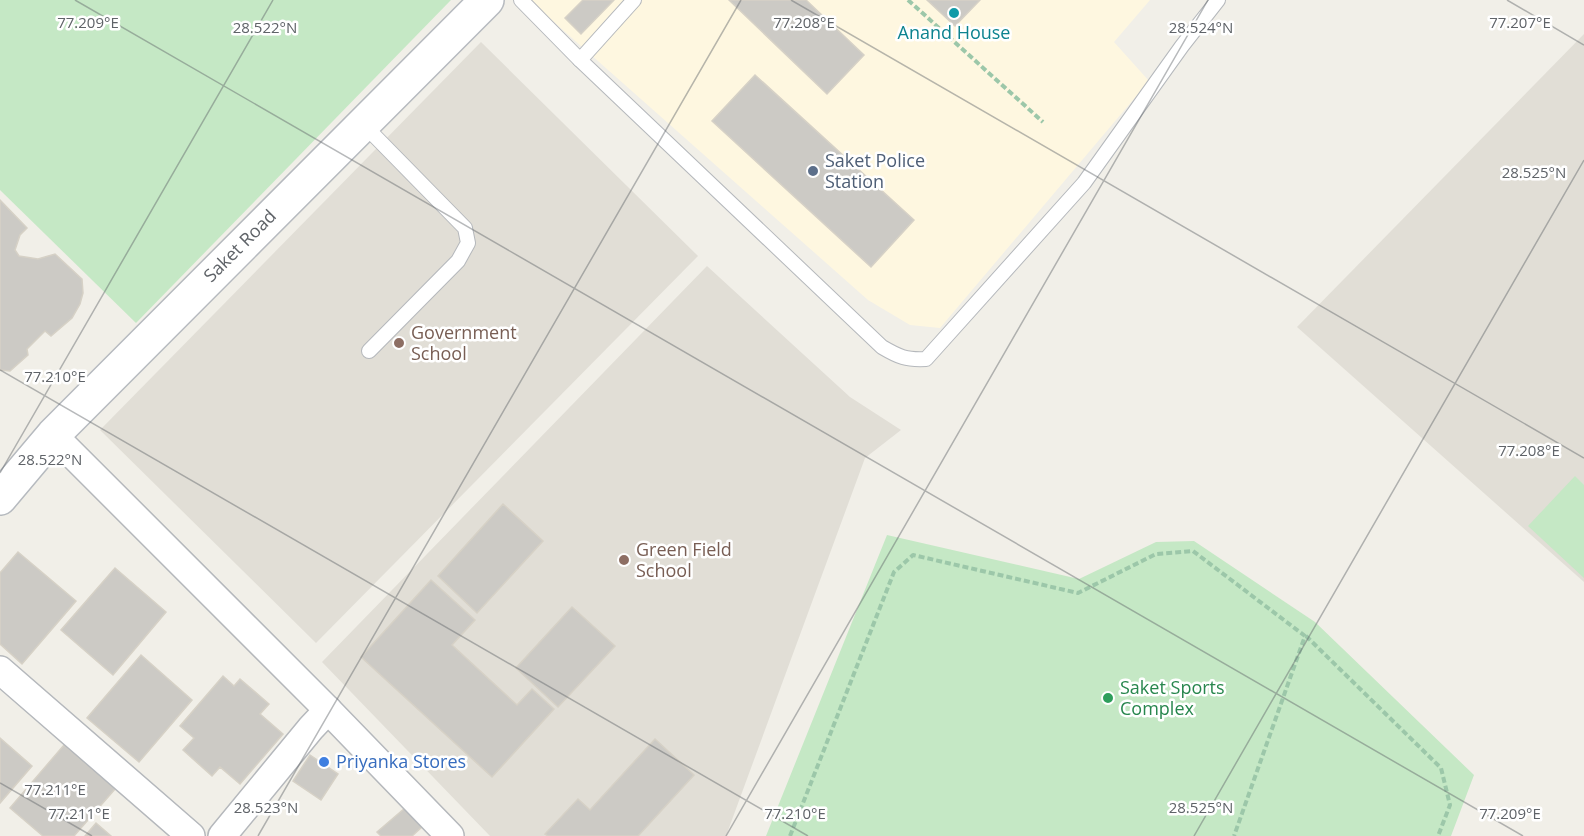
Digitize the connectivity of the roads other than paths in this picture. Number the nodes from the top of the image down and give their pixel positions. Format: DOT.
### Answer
graph roads {
  1 [pos="487,0"];
  2 [pos="521,0"];
  3 [pos="634,0"];
  4 [pos="1218,0"];
  5 [pos="580,60"];
  6 [pos="363,124"];
  7 [pos="369,351"];
  8 [pos="53,435"];
  9 [pos="0,498"];
  10 [pos="0,670"];
  11 [pos="328,710"];
  12 [pos="191,836"];
  13 [pos="222,836"];
  14 [pos="450,836"];
  1 -- 6 [label="street, Saket Road"];
  2 -- 5 [label="lane"];
  3 -- 5 [label="lane"];
  4 -- 5 [label="lane"];
  6 -- 7 [label="lane"];
  6 -- 8 [label="street, Saket Road"];
  8 -- 9 [label="street, Saket Road"];
  8 -- 11 [label="street"];
  10 -- 12 [label="street"];
  11 -- 13 [label="street"];
  11 -- 14 [label="street"];
}
